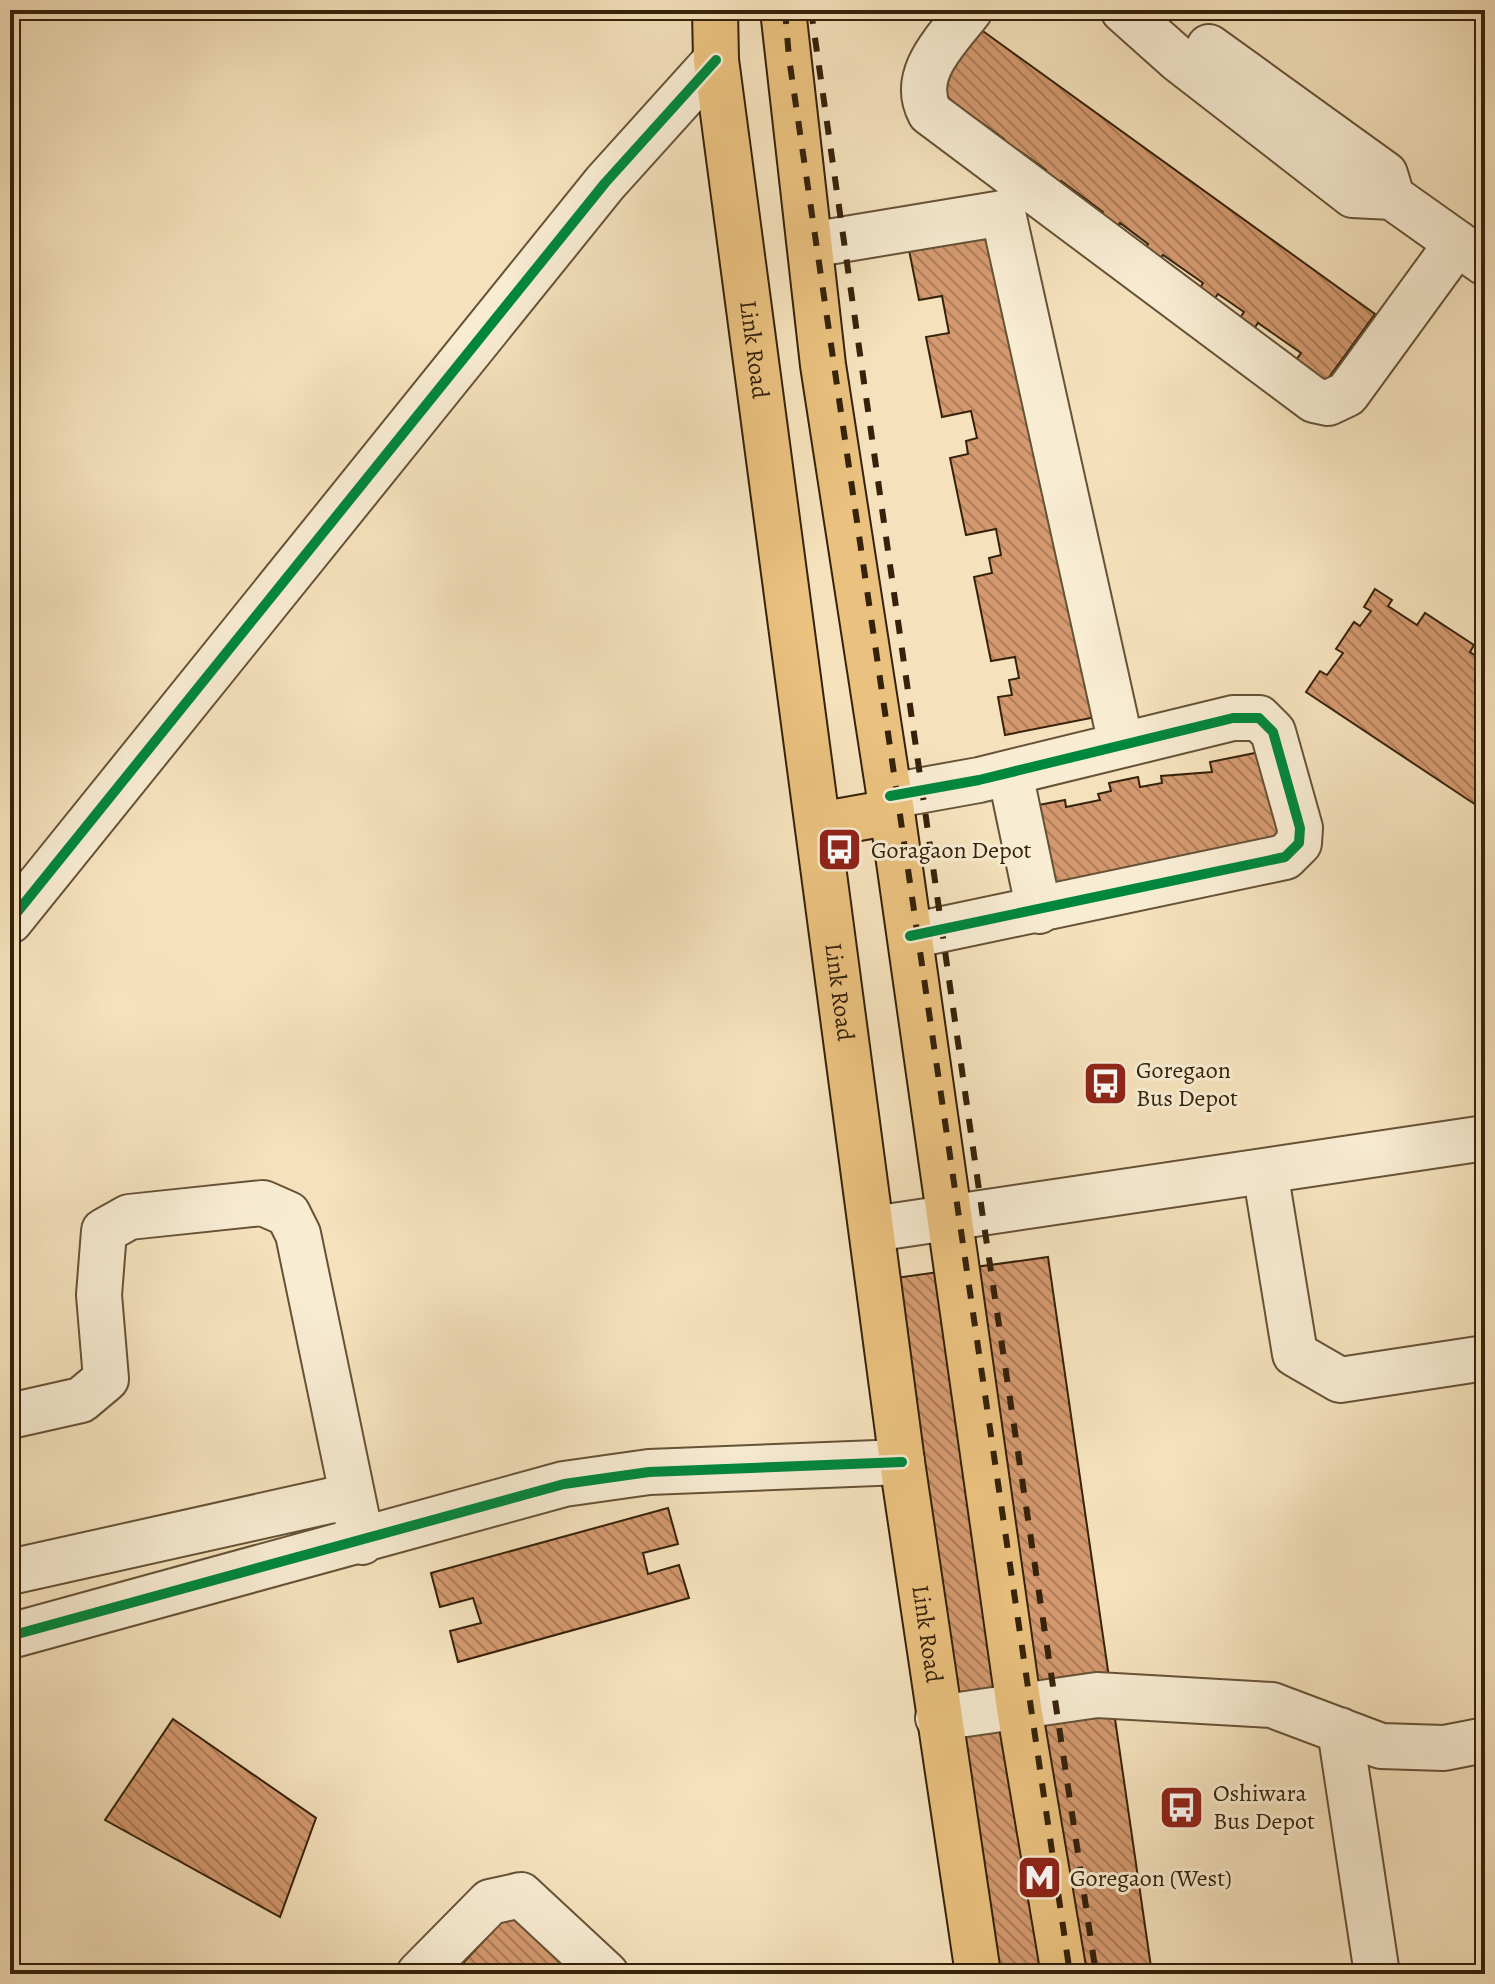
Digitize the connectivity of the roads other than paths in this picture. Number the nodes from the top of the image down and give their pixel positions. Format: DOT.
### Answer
graph roads {
  1 [pos="715,10"];
  2 [pos="783,10"];
  3 [pos="970,10"];
  4 [pos="1123,10"];
  5 [pos="1188,29"];
  6 [pos="716,60"];
  7 [pos="1015,200"];
  8 [pos="810,245"];
  9 [pos="1471,253"];
  10 [pos="823,365"];
  11 [pos="758,371"];
  12 [pos="1121,744"];
  13 [pos="1010,773"];
  14 [pos="891,804"];
  15 [pos="819,825"];
  16 [pos="1039,911"];
  17 [pos="10,921"];
  18 [pos="910,936"];
  19 [pos="1485,1138"];
  20 [pos="1265,1171"];
  21 [pos="950,1218"];
  22 [pos="873,1229"];
  23 [pos="1485,1358"];
  24 [pos="10,1416"];
  25 [pos="902,1462"];
  26 [pos="351,1496"];
  27 [pos="362,1542"];
  28 [pos="10,1572"];
  29 [pos="10,1636"];
  30 [pos="1019,1708"];
  31 [pos="938,1718"];
  32 [pos="1340,1730"];
  33 [pos="1485,1740"];
  34 [pos="419,1974"];
  35 [pos="606,1974"];
  36 [pos="978,1974"];
  37 [pos="1064,1974"];
  38 [pos="1377,1974"];
  1 -- 6 [label="main road, Link Road"];
  2 -- 8 [label="main road"];
  3 -- 7 [label="street"];
  4 -- 5 [label="street"];
  5 -- 9 [label="street"];
  6 -- 11 [label="main road, Link Road"];
  6 -- 17 [label="street"];
  7 -- 8 [label="street"];
  7 -- 9 [label="street"];
  7 -- 12 [label="street"];
  8 -- 10 [label="main road"];
  10 -- 11 [label="main road"];
  10 -- 14 [label="main road"];
  11 -- 15 [label="main road, Link Road"];
  12 -- 13 [label="street"];
  12 -- 16 [label="street"];
  13 -- 14 [label="street"];
  13 -- 16 [label="street"];
  14 -- 15 [label="main road"];
  14 -- 18 [label="main road"];
  15 -- 22 [label="main road, Link Road"];
  16 -- 18 [label="street"];
  18 -- 21 [label="main road"];
  19 -- 20 [label="street"];
  20 -- 21 [label="street"];
  20 -- 23 [label="street"];
  21 -- 22 [label="street"];
  21 -- 30 [label="main road"];
  22 -- 25 [label="main road, Link Road"];
  24 -- 26 [label="street"];
  25 -- 27 [label="street"];
  25 -- 31 [label="main road, Link Road"];
  26 -- 27 [label="street"];
  26 -- 28 [label="street"];
  27 -- 29 [label="street"];
  30 -- 31 [label="street"];
  30 -- 32 [label="street"];
  30 -- 37 [label="main road"];
  31 -- 36 [label="main road, Link Road"];
  32 -- 33 [label="street"];
  32 -- 38 [label="street"];
  34 -- 35 [label="street"];
}
